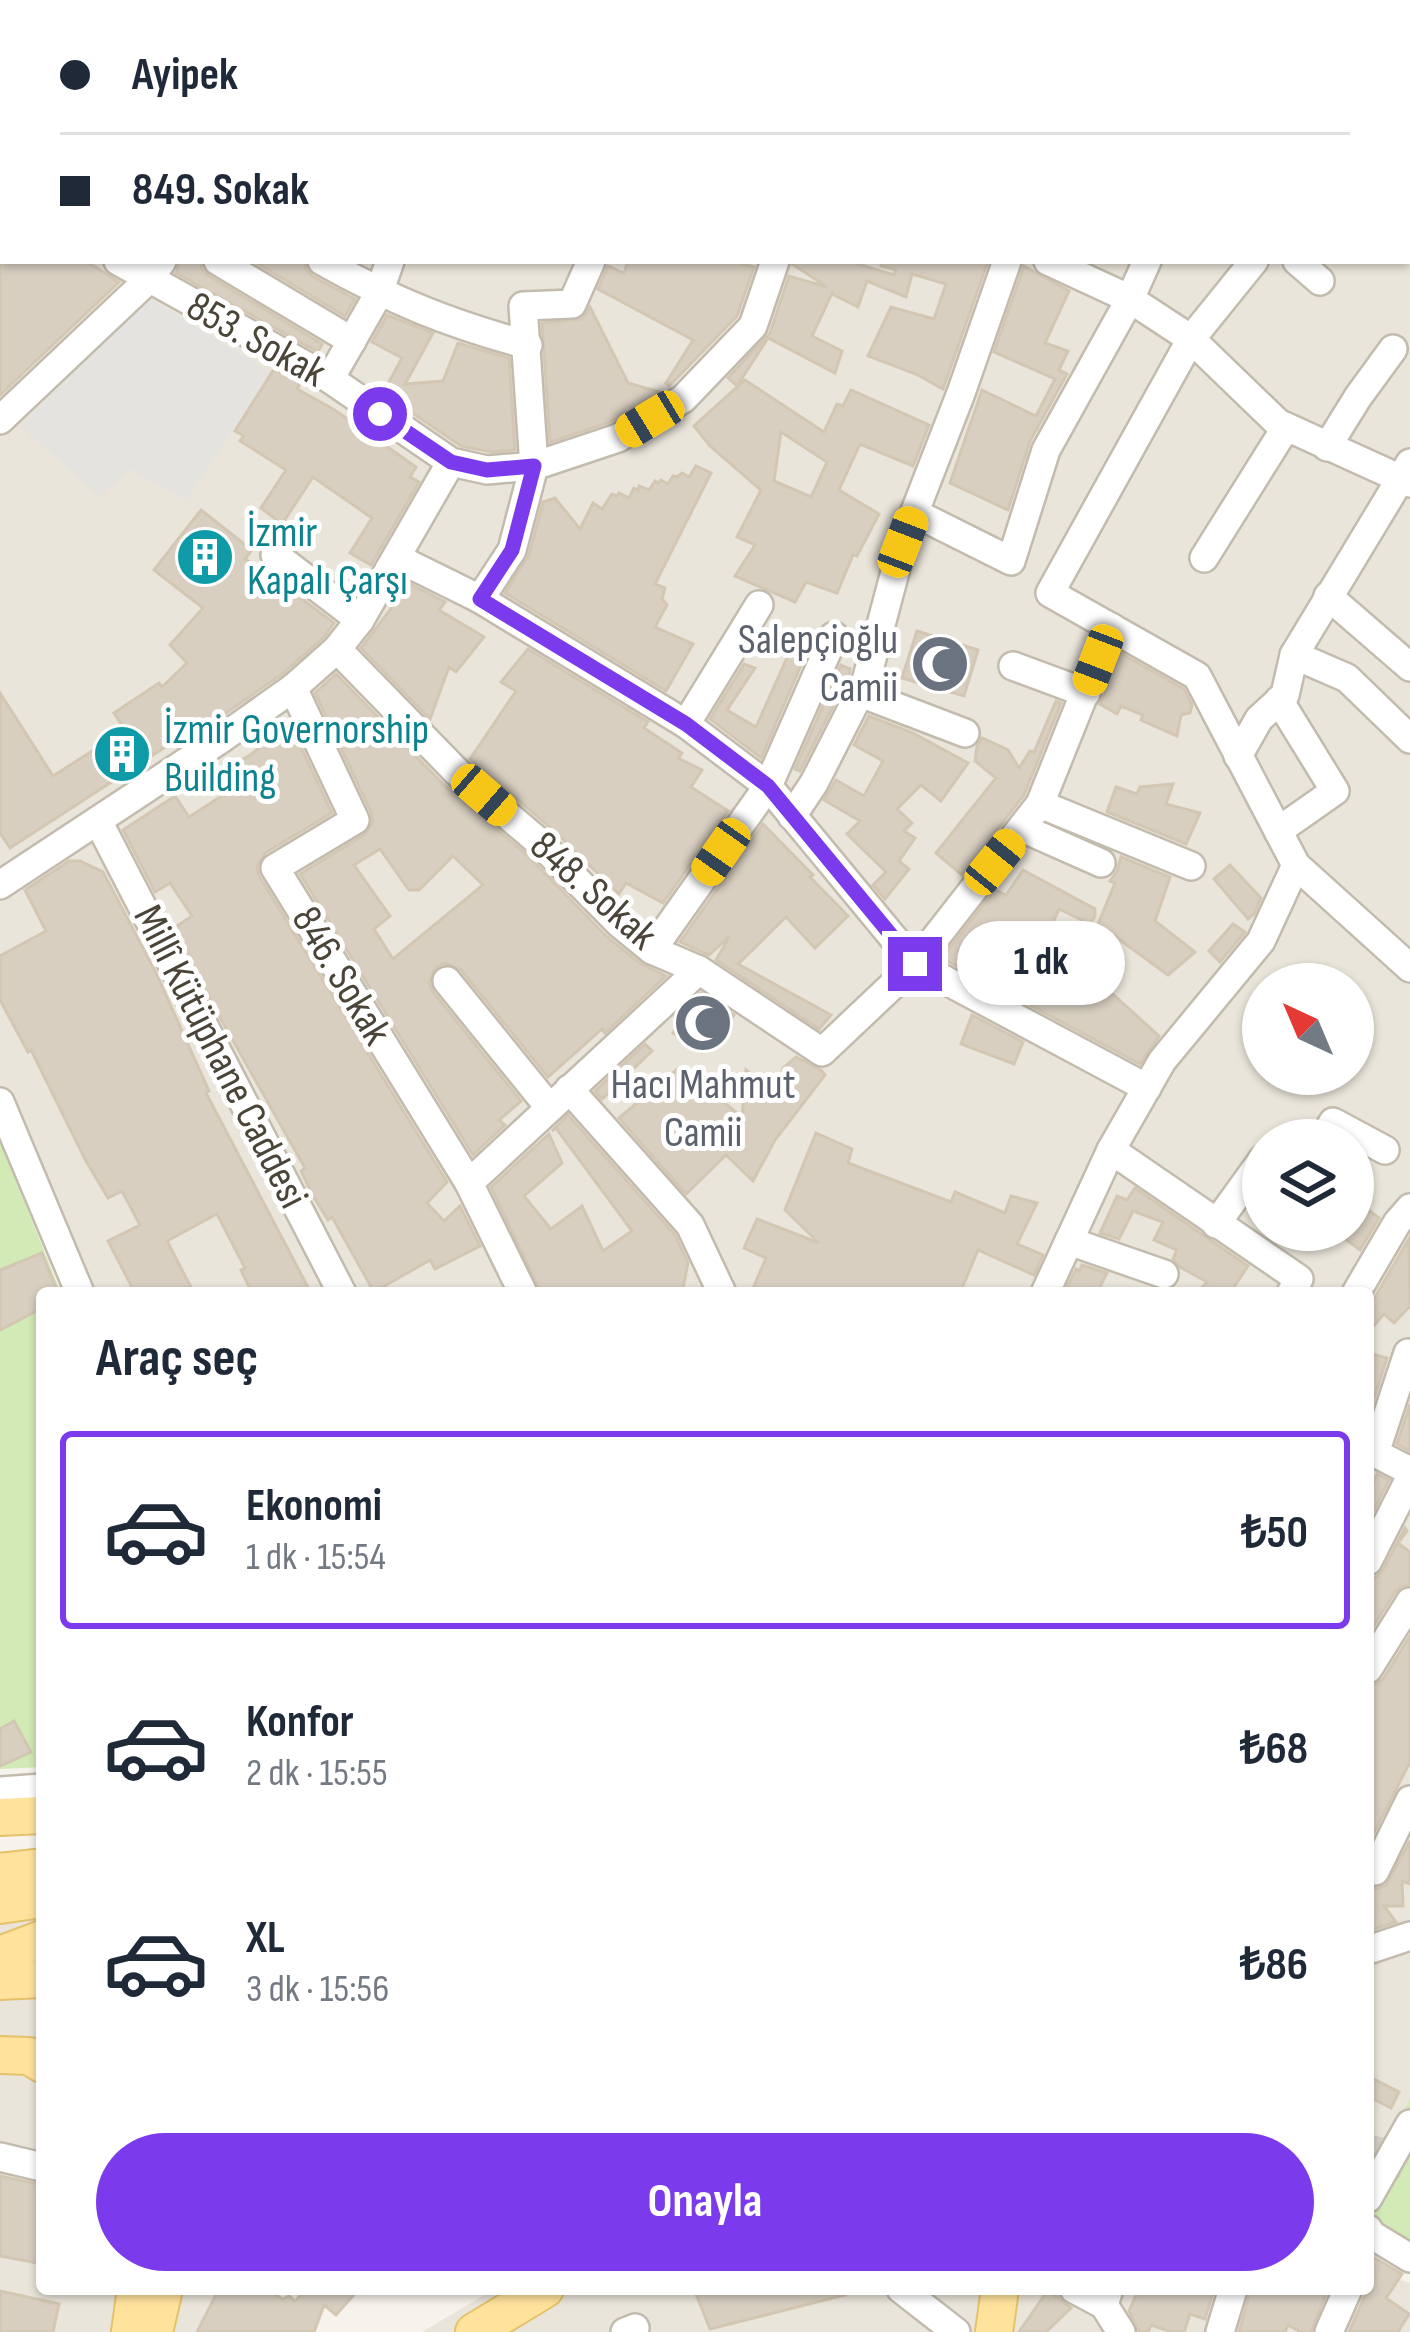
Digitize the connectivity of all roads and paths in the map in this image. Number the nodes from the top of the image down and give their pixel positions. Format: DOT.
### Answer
graph roads {
  1 [pos="223,264"];
  2 [pos="327,264"];
  3 [pos="389,264"];
  4 [pos="590,264"];
  5 [pos="774,264"];
  6 [pos="1006,264"];
  7 [pos="1054,264"];
  8 [pos="1146,264"];
  9 [pos="1252,264"];
  10 [pos="1301,264"];
  11 [pos="155,271"];
  12 [pos="1321,281"];
  13 [pos="379,293"];
  14 [pos="1130,299"];
  15 [pos="1191,339"];
  16 [pos="352,341"];
  17 [pos="528,345"];
  18 [pos="1393,349"];
  19 [pos="330,379"];
  20 [pos="0,420"];
  21 [pos="1286,427"];
  22 [pos="1327,447"];
  23 [pos="451,462"];
  24 [pos="534,466"];
  25 [pos="1407,474"];
  26 [pos="915,513"];
  27 [pos="275,555"];
  28 [pos="397,558"];
  29 [pos="1204,558"];
  30 [pos="1328,596"];
  31 [pos="480,599"];
  32 [pos="759,604"];
  33 [pos="360,620"];
  34 [pos="1111,628"];
  35 [pos="833,636"];
  36 [pos="337,649"];
  37 [pos="1294,655"];
  38 [pos="1400,659"];
  39 [pos="1013,666"];
  40 [pos="1347,678"];
  41 [pos="293,688"];
  42 [pos="860,693"];
  43 [pos="1086,693"];
  44 [pos="1280,700"];
  45 [pos="686,724"];
  46 [pos="964,733"];
  47 [pos="1410,739"];
  48 [pos="1238,756"];
  49 [pos="772,775"];
  50 [pos="814,783"];
  51 [pos="1040,804"];
  52 [pos="792,815"];
  53 [pos="98,821"];
  54 [pos="1022,828"];
  55 [pos="1278,831"];
  56 [pos="1101,863"];
  57 [pos="1296,865"];
  58 [pos="1191,866"];
  59 [pos="0,885"];
  60 [pos="652,950"];
  61 [pos="915,964"];
  62 [pos="1410,968"];
  63 [pos="699,970"];
  64 [pos="447,981"];
  65 [pos="1147,1088"];
  66 [pos="559,1098"];
  67 [pos="0,1102"];
  68 [pos="1374,1144"];
  69 [pos="1111,1150"];
  70 [pos="1385,1150"];
  71 [pos="469,1184"];
  72 [pos="1242,1188"];
  73 [pos="1410,1208"];
  74 [pos="1216,1224"];
  75 [pos="1069,1241"];
  76 [pos="1164,1274"];
  77 [pos="77,1287"];
  78 [pos="339,1287"];
  79 [pos="520,1287"];
  80 [pos="719,1287"];
  81 [pos="1048,1287"];
  82 [pos="1294,1287"];
  83 [pos="1359,1287"];
  84 [pos="1408,1353"];
  85 [pos="1410,1475"];
  86 [pos="1374,1549"];
  87 [pos="1410,1602"];
  88 [pos="1374,1660"];
  89 [pos="36,1788"];
  90 [pos="0,1791"];
  91 [pos="1410,1800"];
  92 [pos="0,1816"];
  93 [pos="36,1816"];
  94 [pos="36,1868"];
  95 [pos="1375,1871"];
  96 [pos="0,1872"];
  97 [pos="36,1900"];
  98 [pos="0,1905"];
  99 [pos="1410,1936"];
  100 [pos="36,1941"];
  101 [pos="1374,1948"];
  102 [pos="0,1955"];
  103 [pos="36,1978"];
  104 [pos="0,1981"];
  105 [pos="0,2056"];
  106 [pos="36,2060"];
  107 [pos="1410,2124"];
  108 [pos="0,2157"];
  109 [pos="36,2166"];
  110 [pos="1374,2187"];
  111 [pos="1374,2238"];
  112 [pos="1410,2258"];
  113 [pos="535,2295"];
  114 [pos="909,2295"];
  115 [pos="999,2295"];
  116 [pos="1231,2295"];
  117 [pos="1345,2295"];
  118 [pos="1107,2297"];
  119 [pos="474,2332"];
  120 [pos="956,2332"];
  121 [pos="994,2332"];
  122 [pos="1121,2332"];
  123 [pos="1220,2332"];
  124 [pos="1329,2332"];
  1 -- 16 [label="street"];
  2 -- 13 [label="street"];
  3 -- 13 [label="street"];
  4 -- 17 [label="street"];
  5 -- 24 [label="street"];
  6 -- 26 [label="street"];
  7 -- 14 [label="street"];
  8 -- 14 [label="street"];
  9 -- 15 [label="street"];
  10 -- 12 [label="street"];
  11 -- 19 [label="street, 853. Sokak"];
  11 -- 20 [label="street"];
  13 -- 16 [label="street"];
  13 -- 17 [label="street"];
  14 -- 15 [label="street"];
  14 -- 26 [label="street"];
  15 -- 21 [label="street"];
  15 -- 34 [label="street"];
  16 -- 19 [label="street"];
  17 -- 24 [label="street"];
  18 -- 22 [label="street"];
  19 -- 23 [label="street, 853. Sokak"];
  21 -- 22 [label="street"];
  21 -- 29 [label="street"];
  22 -- 25 [label="street"];
  23 -- 24 [label="street"];
  23 -- 28 [label="street"];
  24 -- 31 [label="street"];
  25 -- 30 [label="street"];
  26 -- 42 [label="street"];
  27 -- 33 [label="street"];
  28 -- 31 [label="street"];
  28 -- 33 [label="street"];
  30 -- 37 [label="street"];
  30 -- 38 [label="street"];
  31 -- 45 [label="street"];
  32 -- 45 [label="street"];
  33 -- 36 [label="street"];
  34 -- 43 [label="street"];
  34 -- 48 [label="street"];
  35 -- 49 [label="street"];
  36 -- 41 [label="street"];
  36 -- 60 [label="street, 848. Sokak"];
  37 -- 40 [label="street"];
  37 -- 44 [label="street"];
  38 -- 40 [label="street"];
  39 -- 43 [label="street"];
  40 -- 47 [label="street"];
  41 -- 53 [label="street"];
  41 -- 71 [label="street, 846. Sokak"];
  42 -- 46 [label="street"];
  42 -- 50 [label="street"];
  43 -- 51 [label="street"];
  44 -- 48 [label="street"];
  44 -- 55 [label="street"];
  45 -- 49 [label="street"];
  48 -- 55 [label="street"];
  49 -- 50 [label="street"];
  49 -- 52 [label="street"];
  49 -- 60 [label="street"];
  50 -- 52 [label="street"];
  51 -- 54 [label="street"];
  51 -- 58 [label="street"];
  52 -- 61 [label="street"];
  53 -- 59 [label="street"];
  53 -- 78 [label="street, Millî Kütüphane Caddesi"];
  54 -- 56 [label="street"];
  54 -- 61 [label="street"];
  55 -- 57 [label="street"];
  57 -- 62 [label="street"];
  57 -- 65 [label="street"];
  60 -- 63 [label="street, 848. Sokak"];
  61 -- 63 [label="street, 848. Sokak"];
  61 -- 65 [label="street"];
  63 -- 66 [label="street"];
  64 -- 66 [label="street"];
  65 -- 69 [label="street"];
  66 -- 71 [label="street"];
  66 -- 80 [label="street"];
  67 -- 77 [label="street"];
  68 -- 70 [label="street"];
  69 -- 74 [label="street"];
  69 -- 75 [label="street"];
  71 -- 79 [label="street, 846. Sokak"];
  72 -- 74 [label="street"];
  73 -- 83 [label="street"];
  74 -- 82 [label="street"];
  75 -- 76 [label="street"];
  75 -- 81 [label="street"];
  84 -- 85 [label="street"];
  85 -- 86 [label="street"];
  87 -- 88 [label="street"];
  89 -- 90 [label="street"];
  91 -- 95 [label="street"];
  92 -- 93 [label="main road"];
  94 -- 96 [label="main road"];
  97 -- 98 [label="main road"];
  99 -- 101 [label="street"];
  100 -- 102 [label="main road"];
  103 -- 104 [label="main road"];
  105 -- 106 [label="main road"];
  107 -- 110 [label="street"];
  108 -- 109 [label="street"];
  111 -- 112 [label="street"];
  113 -- 119 [label="main road"];
  114 -- 120 [label="street"];
  115 -- 121 [label="main road"];
  116 -- 123 [label="street"];
  117 -- 124 [label="street"];
  118 -- 122 [label="street"];
}
